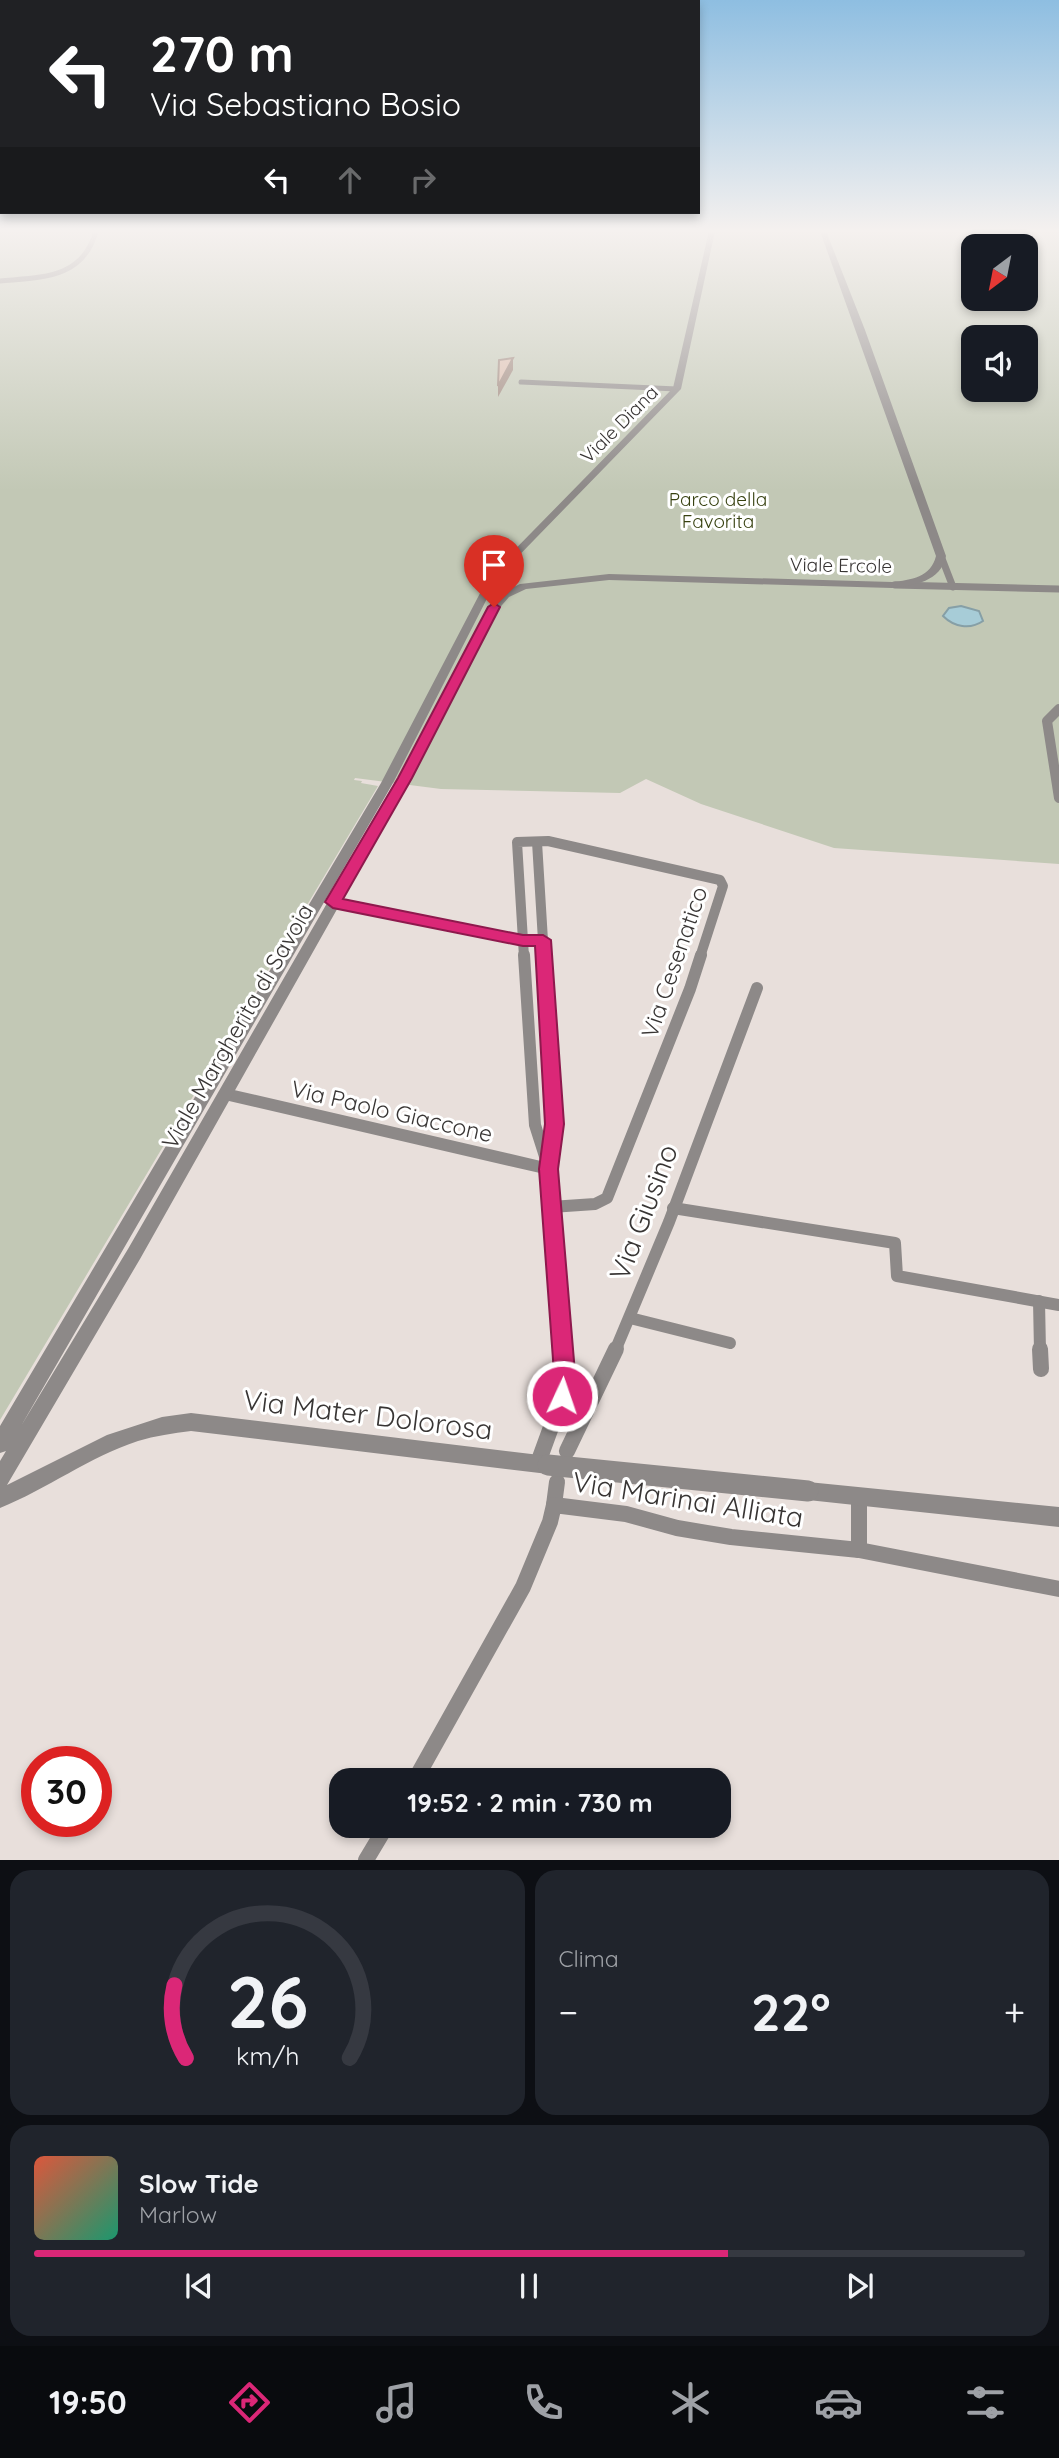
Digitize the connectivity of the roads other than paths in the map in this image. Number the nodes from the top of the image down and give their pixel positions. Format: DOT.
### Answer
graph roads {
  1 [pos="693,318"];
  2 [pos="856,318"];
  3 [pos="521,382"];
  4 [pos="677,389"];
  5 [pos="941,556"];
  6 [pos="499,569"];
  7 [pos="537,584"];
  8 [pos="892,585"];
  9 [pos="953,587"];
  10 [pos="1059,589"];
  11 [pos="508,593"];
  12 [pos="1059,709"];
  13 [pos="1059,798"];
  14 [pos="537,842"];
  15 [pos="333,902"];
  16 [pos="543,940"];
  17 [pos="523,941"];
  18 [pos="757,988"];
  19 [pos="225,1094"];
  20 [pos="548,1169"];
  21 [pos="551,1207"];
  22 [pos="673,1208"];
  23 [pos="1039,1301"];
  24 [pos="1059,1305"];
  25 [pos="630,1318"];
  26 [pos="730,1343"];
  27 [pos="1041,1369"];
  28 [pos="0,1444"];
  29 [pos="567,1451"];
  30 [pos="548,1470"];
  31 [pos="0,1479"];
  32 [pos="859,1497"];
  33 [pos="0,1498"];
  34 [pos="554,1505"];
  35 [pos="1059,1517"];
  36 [pos="859,1550"];
  37 [pos="1059,1589"];
  38 [pos="422,1768"];
  39 [pos="379,1838"];
  40 [pos="366,1860"];
  1 -- 4 [label="street, Viale Diana"];
  2 -- 5 [label="street"];
  3 -- 4 [label="street"];
  4 -- 6 [label="street, Viale Diana"];
  5 -- 8 [label="street, Viale Ercole"];
  5 -- 9 [label="street"];
  6 -- 7 [label="street"];
  6 -- 28 [label="street, Viale Margherita di Savoia"];
  7 -- 8 [label="street, Viale Ercole"];
  7 -- 11 [label="street, Viale Ercole"];
  8 -- 9 [label="street"];
  9 -- 10 [label="street"];
  11 -- 15 [label="street, Viale Margherita di Savoia"];
  12 -- 13 [label="street"];
  14 -- 16 [label="street"];
  14 -- 17 [label="street, Via Cesenatico"];
  14 -- 21 [label="street, Via Cesenatico"];
  15 -- 17 [label="street"];
  15 -- 19 [label="street, Viale Margherita di Savoia"];
  16 -- 17 [label="street"];
  16 -- 20 [label="street"];
  17 -- 20 [label="street"];
  18 -- 22 [label="street, Via Giusino"];
  19 -- 20 [label="street, Via Paolo Giaccone"];
  19 -- 31 [label="street, Viale Margherita di Savoia"];
  20 -- 21 [label="street"];
  21 -- 30 [label="street"];
  22 -- 23 [label="street"];
  22 -- 25 [label="street, Via Giusino"];
  23 -- 24 [label="street"];
  23 -- 27 [label="street"];
  25 -- 26 [label="street"];
  25 -- 29 [label="street, Via Giusino"];
  30 -- 32 [label="street, Via Mater Dolorosa, bridge"];
  30 -- 33 [label="street, Via Mater Dolorosa"];
  30 -- 34 [label="street"];
  32 -- 35 [label="street, Via Mater Dolorosa"];
  32 -- 36 [label="street"];
  34 -- 36 [label="street, Via Marinai Alliata"];
  34 -- 38 [label="street, Via Marinai Alliata"];
  36 -- 37 [label="street, Via Marinai Alliata"];
  39 -- 40 [label="street"];
}
